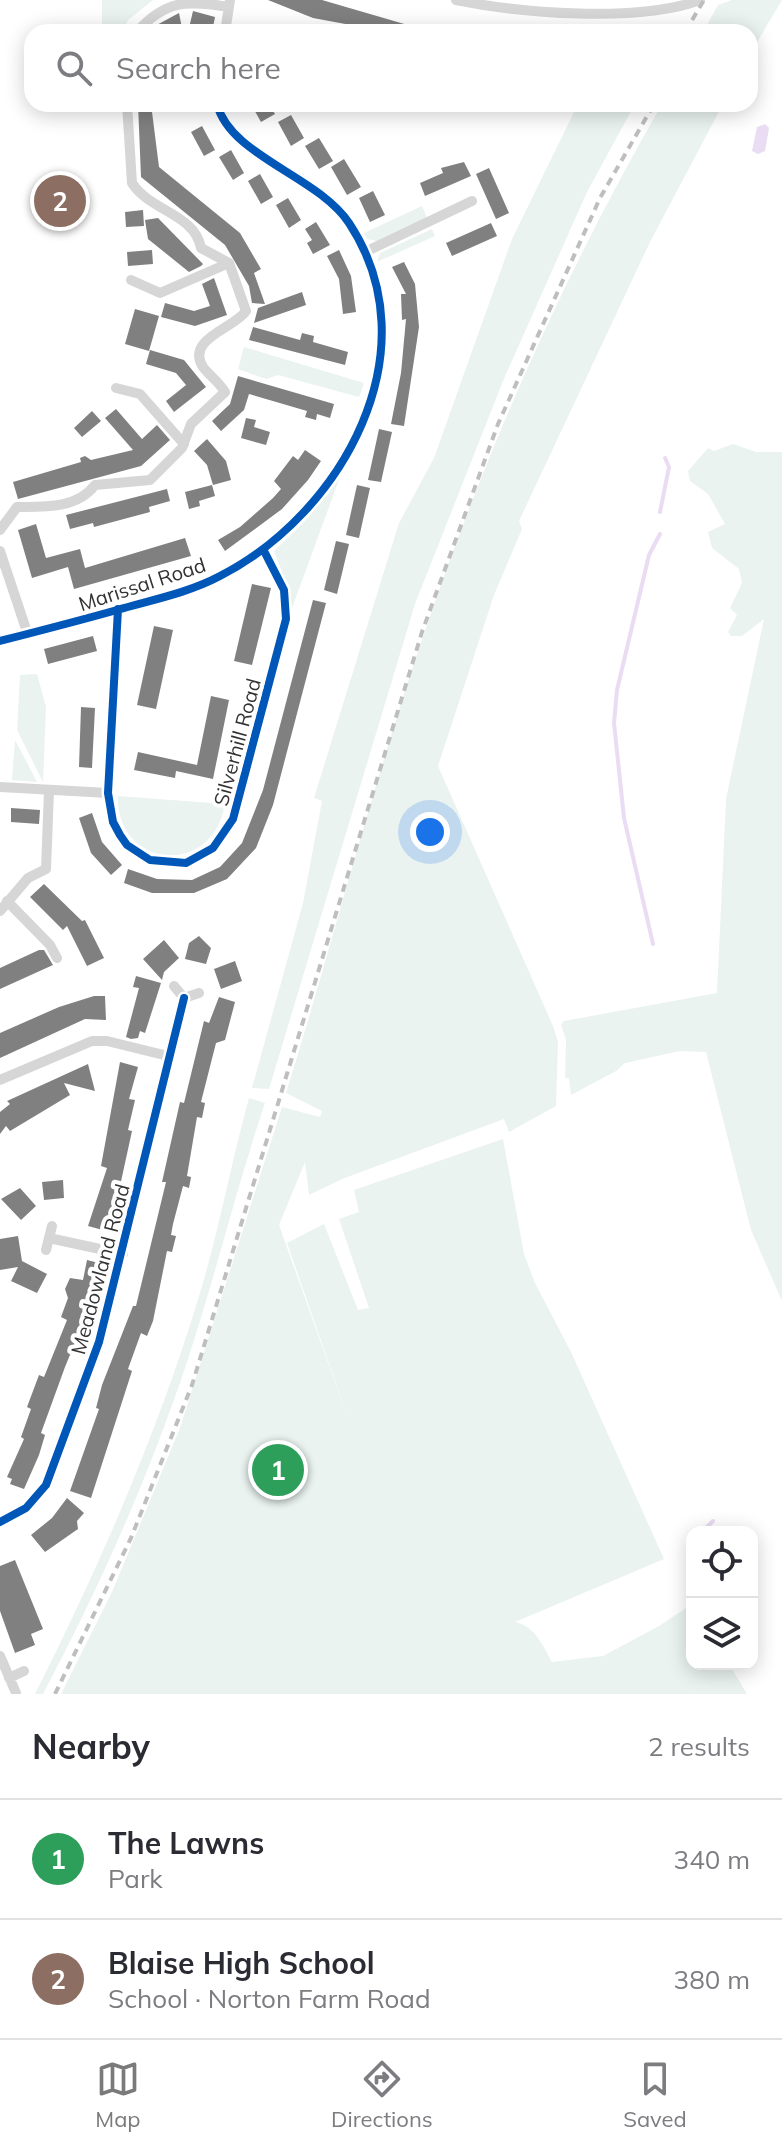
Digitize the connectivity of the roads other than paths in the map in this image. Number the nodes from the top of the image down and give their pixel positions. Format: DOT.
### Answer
graph roads {
  1 [pos="456,0"];
  2 [pos="700,0"];
  3 [pos="229,3"];
  4 [pos="144,24"];
  5 [pos="226,24"];
  6 [pos="127,112"];
  7 [pos="221,112"];
  8 [pos="472,201"];
  9 [pos="365,252"];
  10 [pos="229,263"];
  11 [pos="131,280"];
  12 [pos="116,388"];
  13 [pos="184,444"];
  14 [pos="0,530"];
  15 [pos="263,549"];
  16 [pos="0,551"];
  17 [pos="118,609"];
  18 [pos="28,635"];
  19 [pos="0,641"];
  20 [pos="0,787"];
  21 [pos="49,791"];
  22 [pos="108,793"];
  23 [pos="7,901"];
  24 [pos="0,911"];
  25 [pos="57,958"];
  26 [pos="174,986"];
  27 [pos="199,993"];
  28 [pos="184,998"];
  29 [pos="168,1056"];
  30 [pos="0,1080"];
  31 [pos="52,1226"];
  32 [pos="49,1238"];
  33 [pos="46,1250"];
  34 [pos="123,1254"];
  35 [pos="0,1522"];
  36 [pos="0,1656"];
  37 [pos="24,1671"];
  38 [pos="9,1678"];
  39 [pos="16,1693"];
  1 -- 2 [label="street"];
  3 -- 4 [label="street"];
  3 -- 5 [label="street"];
  6 -- 10 [label="street"];
  7 -- 9 [label="street, Marissal Road"];
  8 -- 9 [label="street"];
  9 -- 15 [label="street, Marissal Road"];
  10 -- 11 [label="street"];
  10 -- 13 [label="street"];
  12 -- 13 [label="street"];
  13 -- 14 [label="street"];
  15 -- 17 [label="street, Marissal Road"];
  15 -- 22 [label="street, Silverhill Road"];
  16 -- 18 [label="street"];
  17 -- 18 [label="street, Marissal Road"];
  17 -- 22 [label="street, Silverhill Road"];
  18 -- 19 [label="street, Marissal Road"];
  20 -- 21 [label="street"];
  21 -- 22 [label="street"];
  21 -- 23 [label="street"];
  23 -- 24 [label="street"];
  23 -- 25 [label="street"];
  26 -- 28 [label="street"];
  27 -- 28 [label="street"];
  28 -- 29 [label="street, Meadowland Road"];
  29 -- 30 [label="street"];
  29 -- 34 [label="street, Meadowland Road"];
  31 -- 32 [label="street"];
  32 -- 33 [label="street"];
  32 -- 34 [label="street"];
  34 -- 35 [label="street, Meadowland Road"];
  36 -- 38 [label="street"];
  37 -- 38 [label="street"];
  38 -- 39 [label="street"];
}
